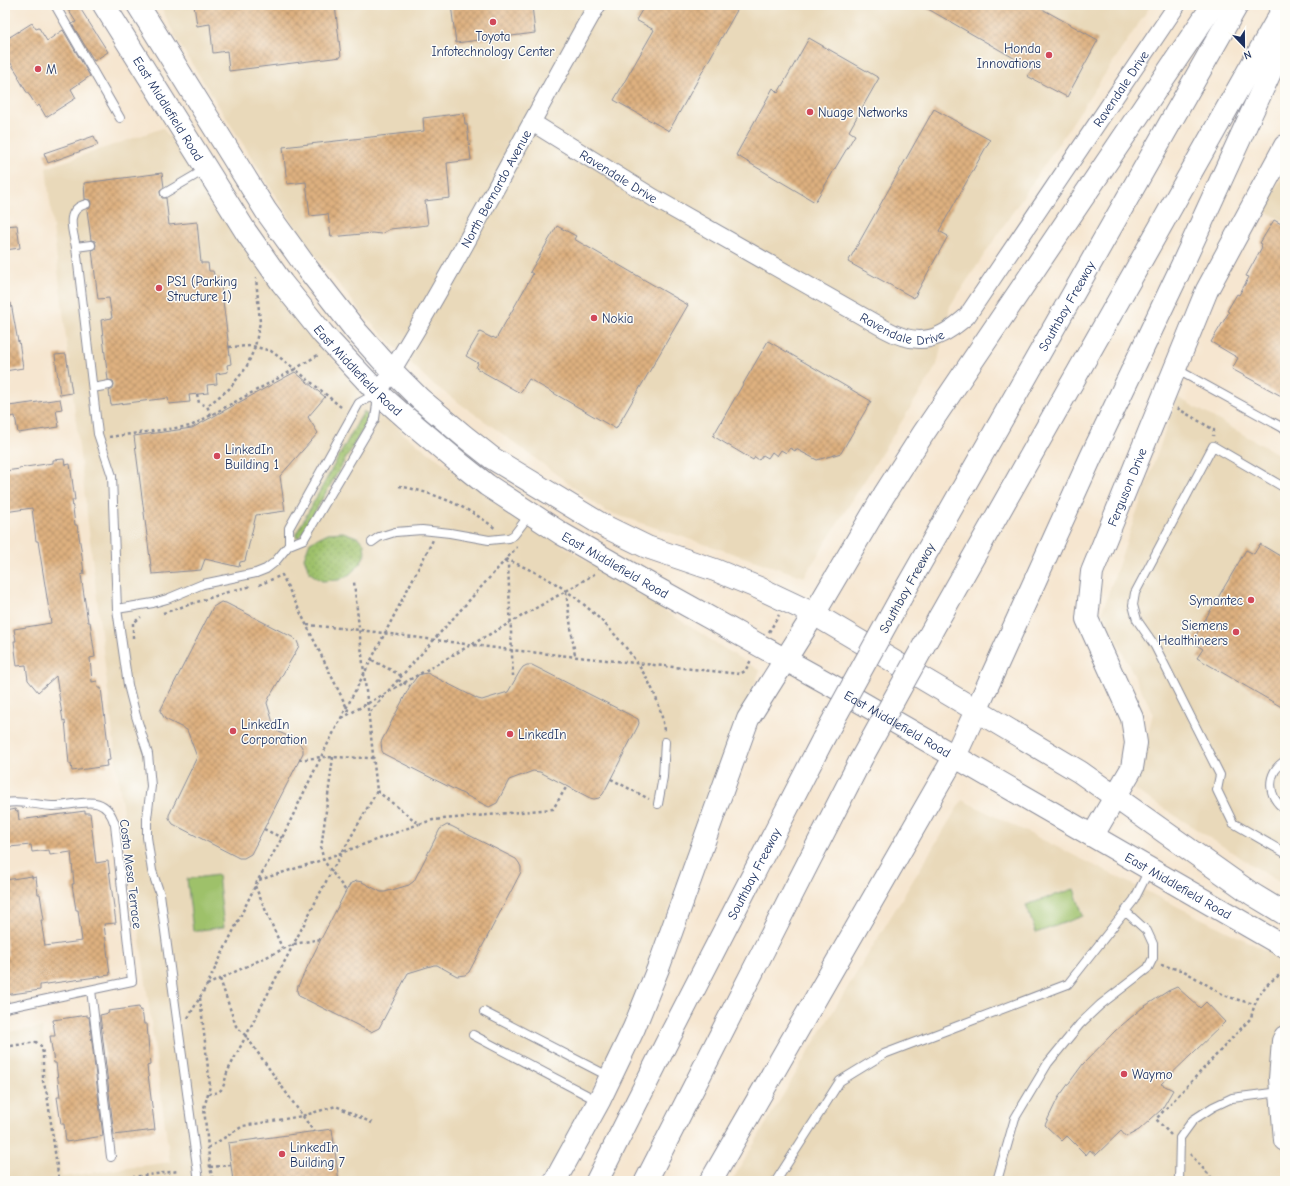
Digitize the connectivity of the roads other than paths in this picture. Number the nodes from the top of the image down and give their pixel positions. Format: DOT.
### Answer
graph roads {
  1 [pos="55,5"];
  2 [pos="104,5"];
  3 [pos="138,5"];
  4 [pos="597,5"];
  5 [pos="1177,5"];
  6 [pos="1212,5"];
  7 [pos="1237,5"];
  8 [pos="1285,6"];
  9 [pos="1285,40"];
  10 [pos="120,118"];
  11 [pos="532,124"];
  12 [pos="1285,146"];
  13 [pos="206,168"];
  14 [pos="165,193"];
  15 [pos="86,204"];
  16 [pos="91,245"];
  17 [pos="76,248"];
  18 [pos="1175,369"];
  19 [pos="392,371"];
  20 [pos="108,385"];
  21 [pos="93,388"];
  22 [pos="378,393"];
  23 [pos="1285,429"];
  24 [pos="1285,488"];
  25 [pos="530,514"];
  26 [pos="372,542"];
  27 [pos="289,545"];
  28 [pos="118,609"];
  29 [pos="814,614"];
  30 [pos="785,659"];
  31 [pos="976,711"];
  32 [pos="665,742"];
  33 [pos="955,756"];
  34 [pos="1285,761"];
  35 [pos="1115,796"];
  36 [pos="5,803"];
  37 [pos="658,804"];
  38 [pos="1285,810"];
  39 [pos="1093,835"];
  40 [pos="1285,853"];
  41 [pos="1150,868"];
  42 [pos="1125,911"];
  43 [pos="1285,914"];
  44 [pos="1285,947"];
  45 [pos="91,990"];
  46 [pos="5,1008"];
  47 [pos="484,1012"];
  48 [pos="473,1035"];
  49 [pos="1285,1036"];
  50 [pos="611,1077"];
  51 [pos="1281,1092"];
  52 [pos="599,1101"];
  53 [pos="1285,1140"];
  54 [pos="112,1157"];
  55 [pos="199,1181"];
  56 [pos="556,1181"];
  57 [pos="597,1181"];
  58 [pos="646,1181"];
  59 [pos="711,1181"];
  60 [pos="776,1181"];
  61 [pos="997,1181"];
  62 [pos="1179,1181"];
  1 -- 10 [label="lane"];
  2 -- 13 [label="main road, East Middlefield Road"];
  3 -- 19 [label="main road, East Middlefield Road"];
  4 -- 11 [label="street, North Bernardo Avenue"];
  5 -- 11 [label="street, Ravendale Drive"];
  6 -- 29 [label="main road"];
  7 -- 57 [label="main road, Southbay Freeway, bridge"];
  8 -- 58 [label="main road, bridge"];
  9 -- 31 [label="main road"];
  11 -- 19 [label="street, North Bernardo Avenue"];
  12 -- 18 [label="main road, Ferguson Drive"];
  13 -- 14 [label="lane"];
  13 -- 22 [label="main road, East Middlefield Road"];
  15 -- 17 [label="lane"];
  16 -- 17 [label="lane"];
  17 -- 21 [label="lane"];
  18 -- 23 [label="lane"];
  18 -- 35 [label="main road, Ferguson Drive"];
  19 -- 22 [label="street, North Bernardo Avenue"];
  19 -- 29 [label="main road, East Middlefield Road"];
  20 -- 21 [label="lane"];
  21 -- 28 [label="lane"];
  22 -- 25 [label="main road, East Middlefield Road"];
  22 -- 27 [label="lane"];
  22 -- 27 [label="lane"];
  24 -- 40 [label="lane"];
  25 -- 26 [label="lane"];
  25 -- 30 [label="main road, East Middlefield Road"];
  27 -- 28 [label="lane"];
  28 -- 55 [label="lane"];
  29 -- 30 [label="main road"];
  29 -- 31 [label="main road, East Middlefield Road"];
  30 -- 33 [label="main road, East Middlefield Road"];
  30 -- 50 [label="main road"];
  31 -- 33 [label="main road"];
  31 -- 35 [label="main road, East Middlefield Road"];
  32 -- 37 [label="lane"];
  33 -- 39 [label="main road, East Middlefield Road"];
  33 -- 59 [label="main road"];
  34 -- 38 [label="lane"];
  35 -- 39 [label="main road, Ferguson Drive"];
  35 -- 43 [label="main road, East Middlefield Road"];
  36 -- 45 [label="lane, Costa Mesa Terrace"];
  39 -- 41 [label="main road, East Middlefield Road"];
  41 -- 42 [label="lane"];
  41 -- 44 [label="main road, East Middlefield Road"];
  42 -- 60 [label="lane"];
  42 -- 61 [label="lane"];
  45 -- 46 [label="lane, Costa Mesa Terrace"];
  45 -- 54 [label="lane"];
  47 -- 50 [label="lane"];
  48 -- 52 [label="lane"];
  49 -- 51 [label="main road"];
  50 -- 52 [label="main road"];
  51 -- 53 [label="main road"];
  51 -- 62 [label="lane"];
  52 -- 56 [label="main road"];
}
